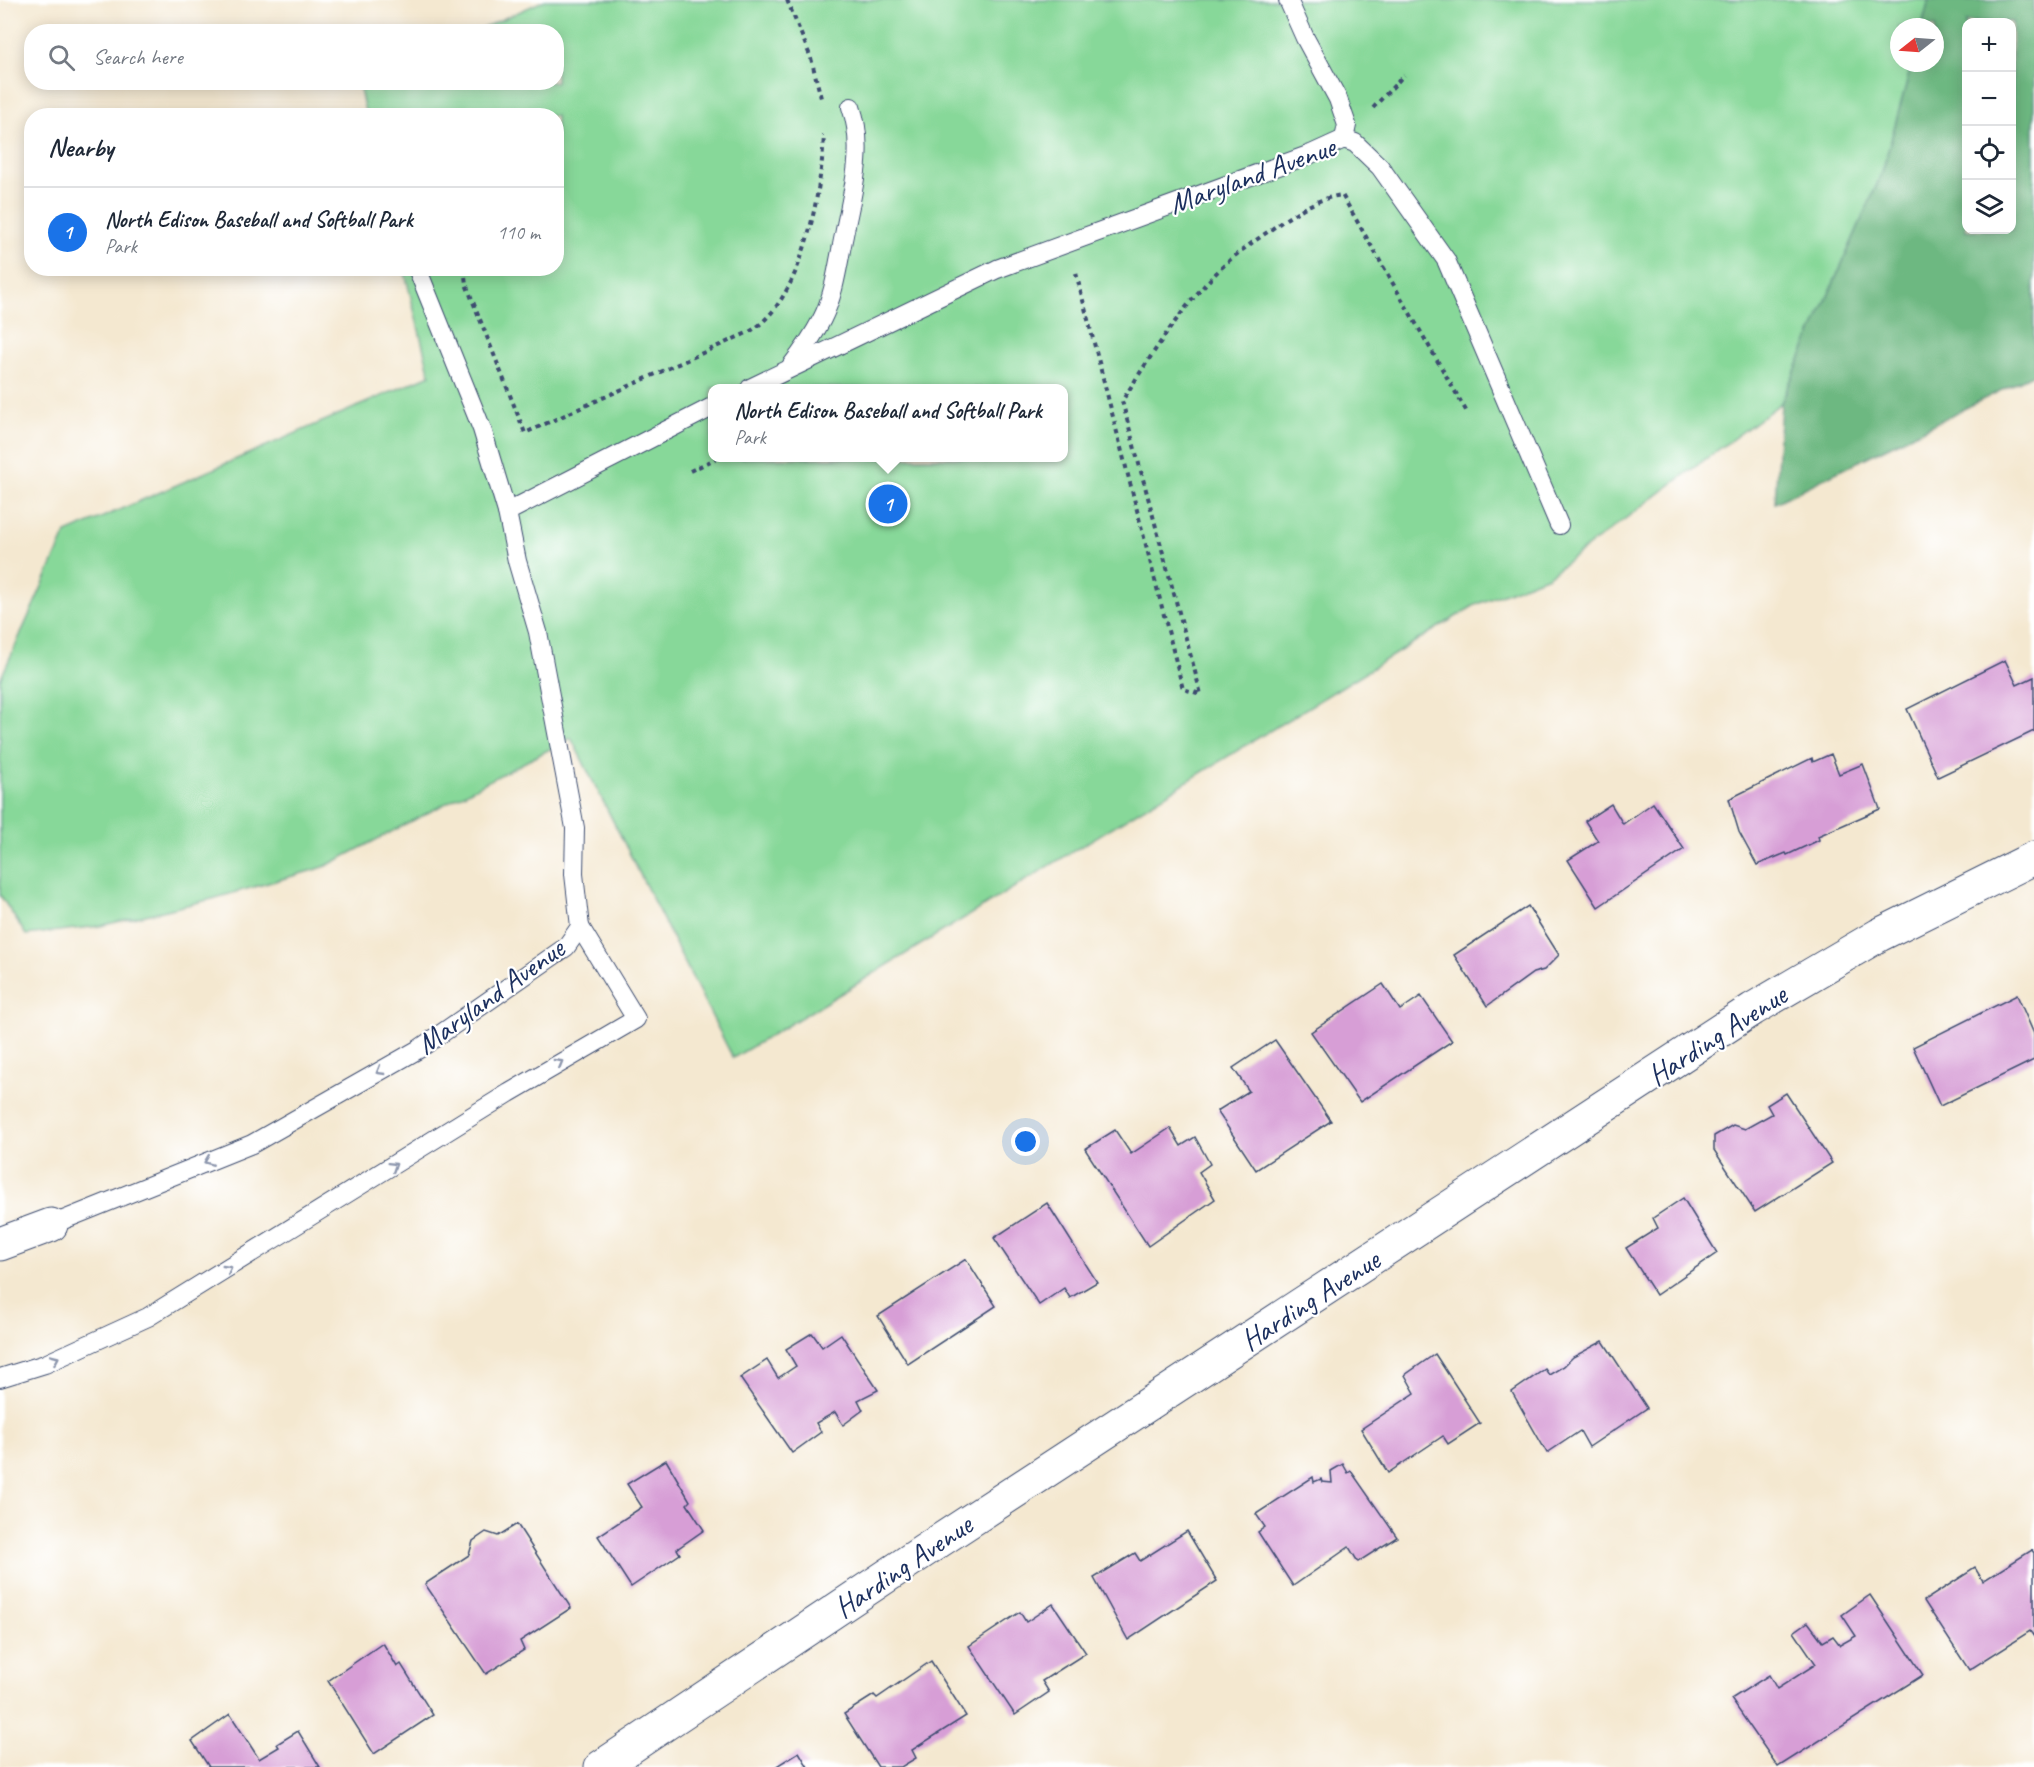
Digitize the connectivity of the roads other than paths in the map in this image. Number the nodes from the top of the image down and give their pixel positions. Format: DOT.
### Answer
graph roads {
  1 [pos="1288,0"];
  2 [pos="851,107"];
  3 [pos="1344,139"];
  4 [pos="420,276"];
  5 [pos="789,370"];
  6 [pos="759,384"];
  7 [pos="708,409"];
  8 [pos="507,512"];
  9 [pos="1559,525"];
  10 [pos="2034,858"];
  11 [pos="580,927"];
  12 [pos="51,1225"];
  13 [pos="0,1244"];
  14 [pos="0,1378"];
  15 [pos="601,1767"];
  1 -- 3 [label="lane"];
  2 -- 5 [label="lane"];
  3 -- 5 [label="lane, Maryland Avenue"];
  3 -- 9 [label="lane, Maryland Avenue"];
  4 -- 8 [label="lane, Maryland Avenue"];
  5 -- 6 [label="lane, Maryland Avenue"];
  7 -- 8 [label="lane"];
  8 -- 11 [label="lane, Maryland Avenue"];
  10 -- 15 [label="street, Harding Avenue"];
  11 -- 12 [label="lane, Maryland Avenue, one-way"];
  14 -- 11 [label="lane, one-way"];
  12 -- 13 [label="street, Maryland Avenue"];
}
